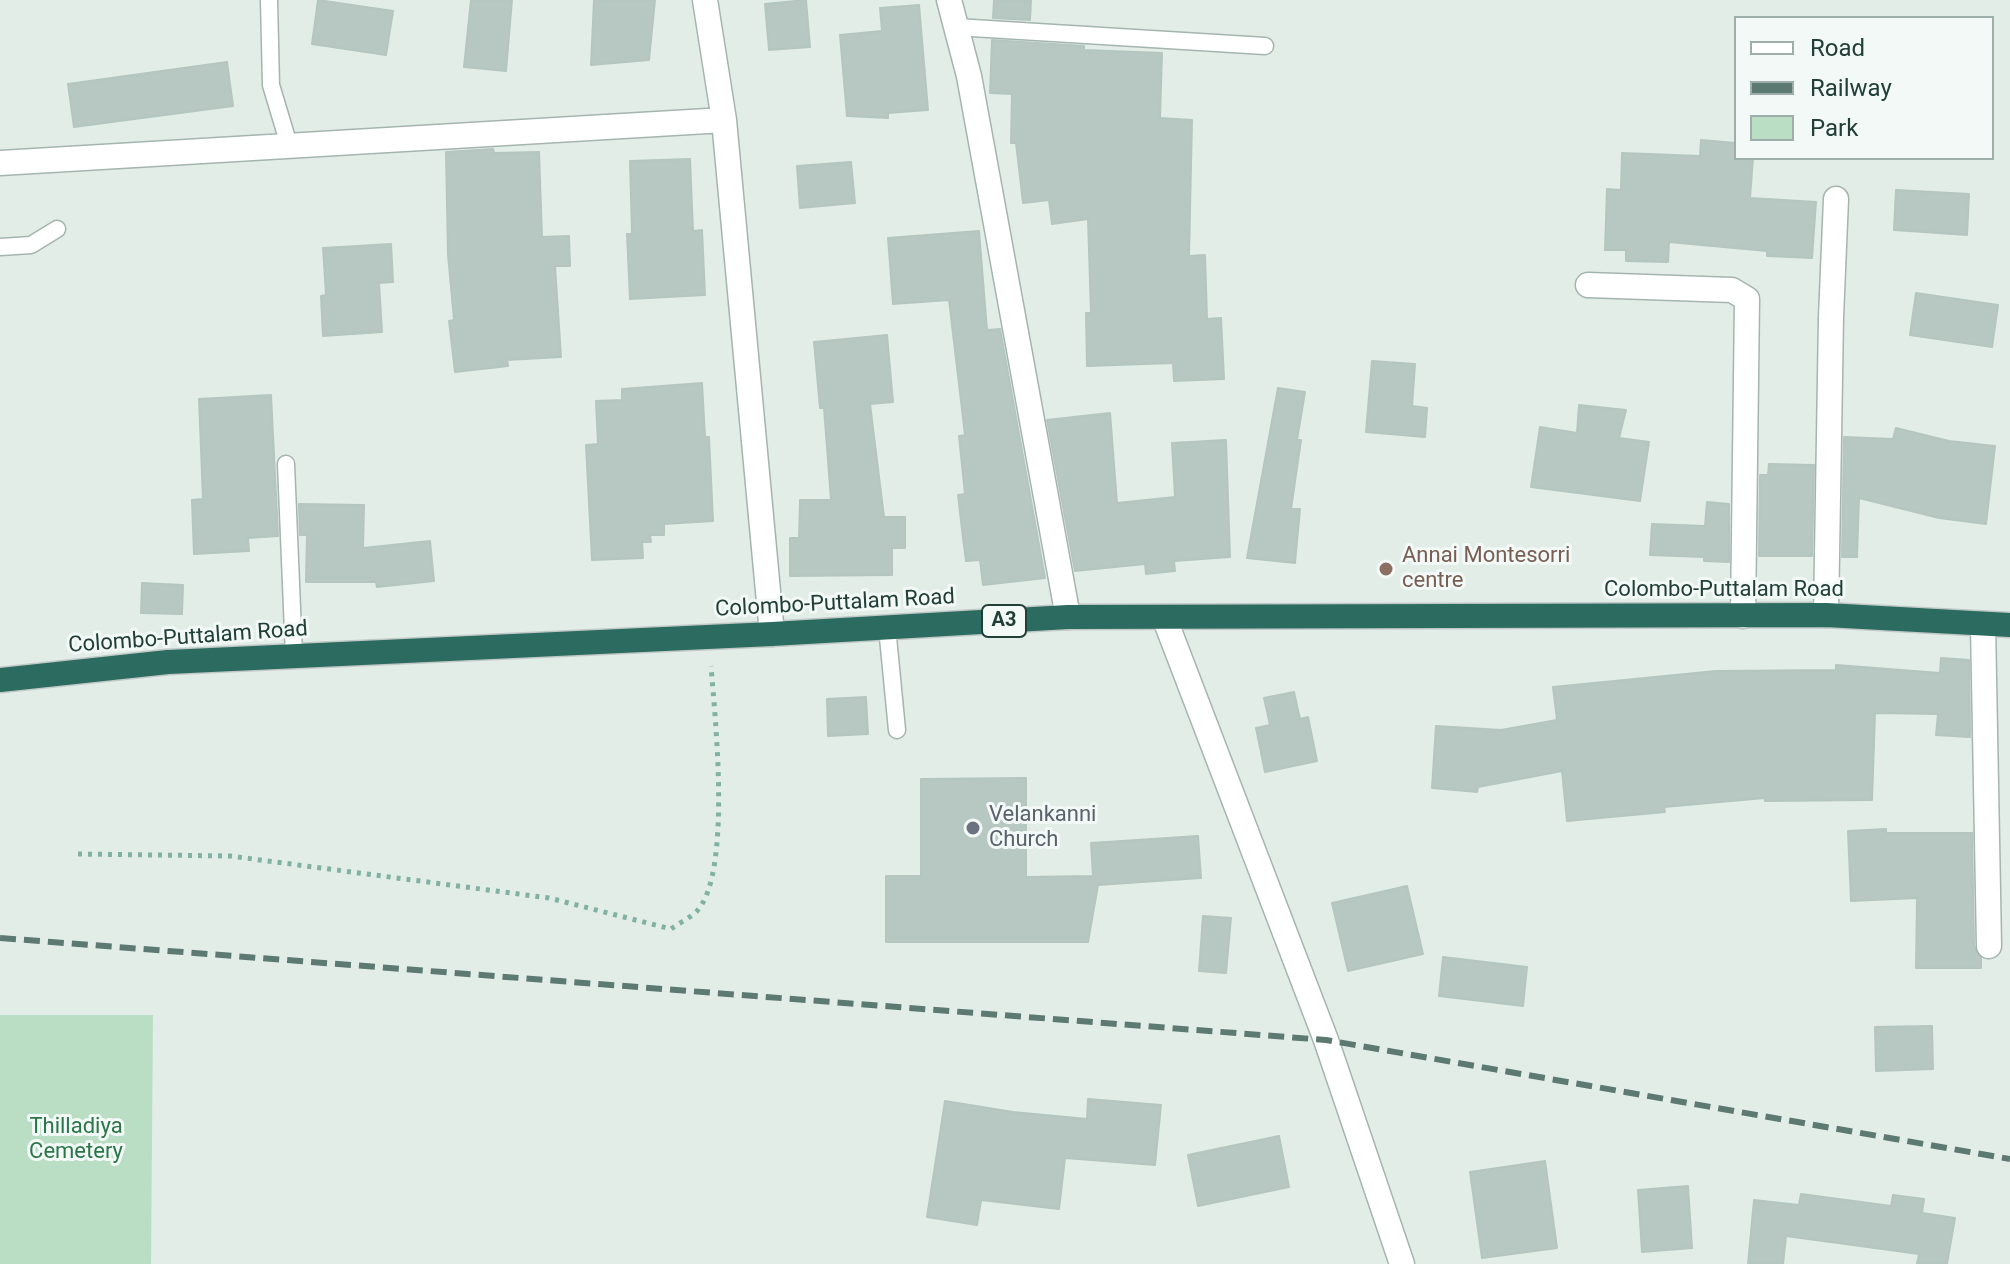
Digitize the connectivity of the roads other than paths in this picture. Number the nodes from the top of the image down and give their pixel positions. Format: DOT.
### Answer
graph roads {
  1 [pos="269,0"];
  2 [pos="705,0"];
  3 [pos="949,0"];
  4 [pos="956,27"];
  5 [pos="1265,46"];
  6 [pos="724,120"];
  7 [pos="289,145"];
  8 [pos="0,163"];
  9 [pos="1836,199"];
  10 [pos="57,229"];
  11 [pos="0,247"];
  12 [pos="1588,285"];
  13 [pos="286,464"];
  14 [pos="1826,615"];
  15 [pos="1743,616"];
  16 [pos="1068,617"];
  17 [pos="1164,617"];
  18 [pos="1983,624"];
  19 [pos="2010,625"];
  20 [pos="887,627"];
  21 [pos="772,634"];
  22 [pos="294,656"];
  23 [pos="0,680"];
  24 [pos="897,730"];
  25 [pos="1989,946"];
  26 [pos="1402,1264"];
  1 -- 7 [label="lane"];
  2 -- 6 [label="street"];
  3 -- 4 [label="street"];
  4 -- 5 [label="lane"];
  4 -- 16 [label="street"];
  6 -- 7 [label="street"];
  6 -- 21 [label="street"];
  7 -- 8 [label="street"];
  9 -- 14 [label="street"];
  10 -- 11 [label="lane"];
  12 -- 15 [label="street"];
  13 -- 22 [label="lane"];
  14 -- 15 [label="highway, Colombo-Puttalam Road / A3"];
  14 -- 18 [label="highway, Colombo-Puttalam Road / A3"];
  15 -- 17 [label="highway, Colombo-Puttalam Road / A3"];
  16 -- 17 [label="highway, Colombo-Puttalam Road / A3"];
  16 -- 20 [label="highway, Colombo-Puttalam Road / A3"];
  17 -- 26 [label="street"];
  18 -- 19 [label="highway, Colombo-Puttalam Road / A3"];
  18 -- 25 [label="street"];
  20 -- 21 [label="highway, Colombo-Puttalam Road / A3"];
  20 -- 24 [label="lane"];
  21 -- 22 [label="highway, Colombo-Puttalam Road / A3"];
  22 -- 23 [label="highway, Colombo-Puttalam Road / A3"];
}
